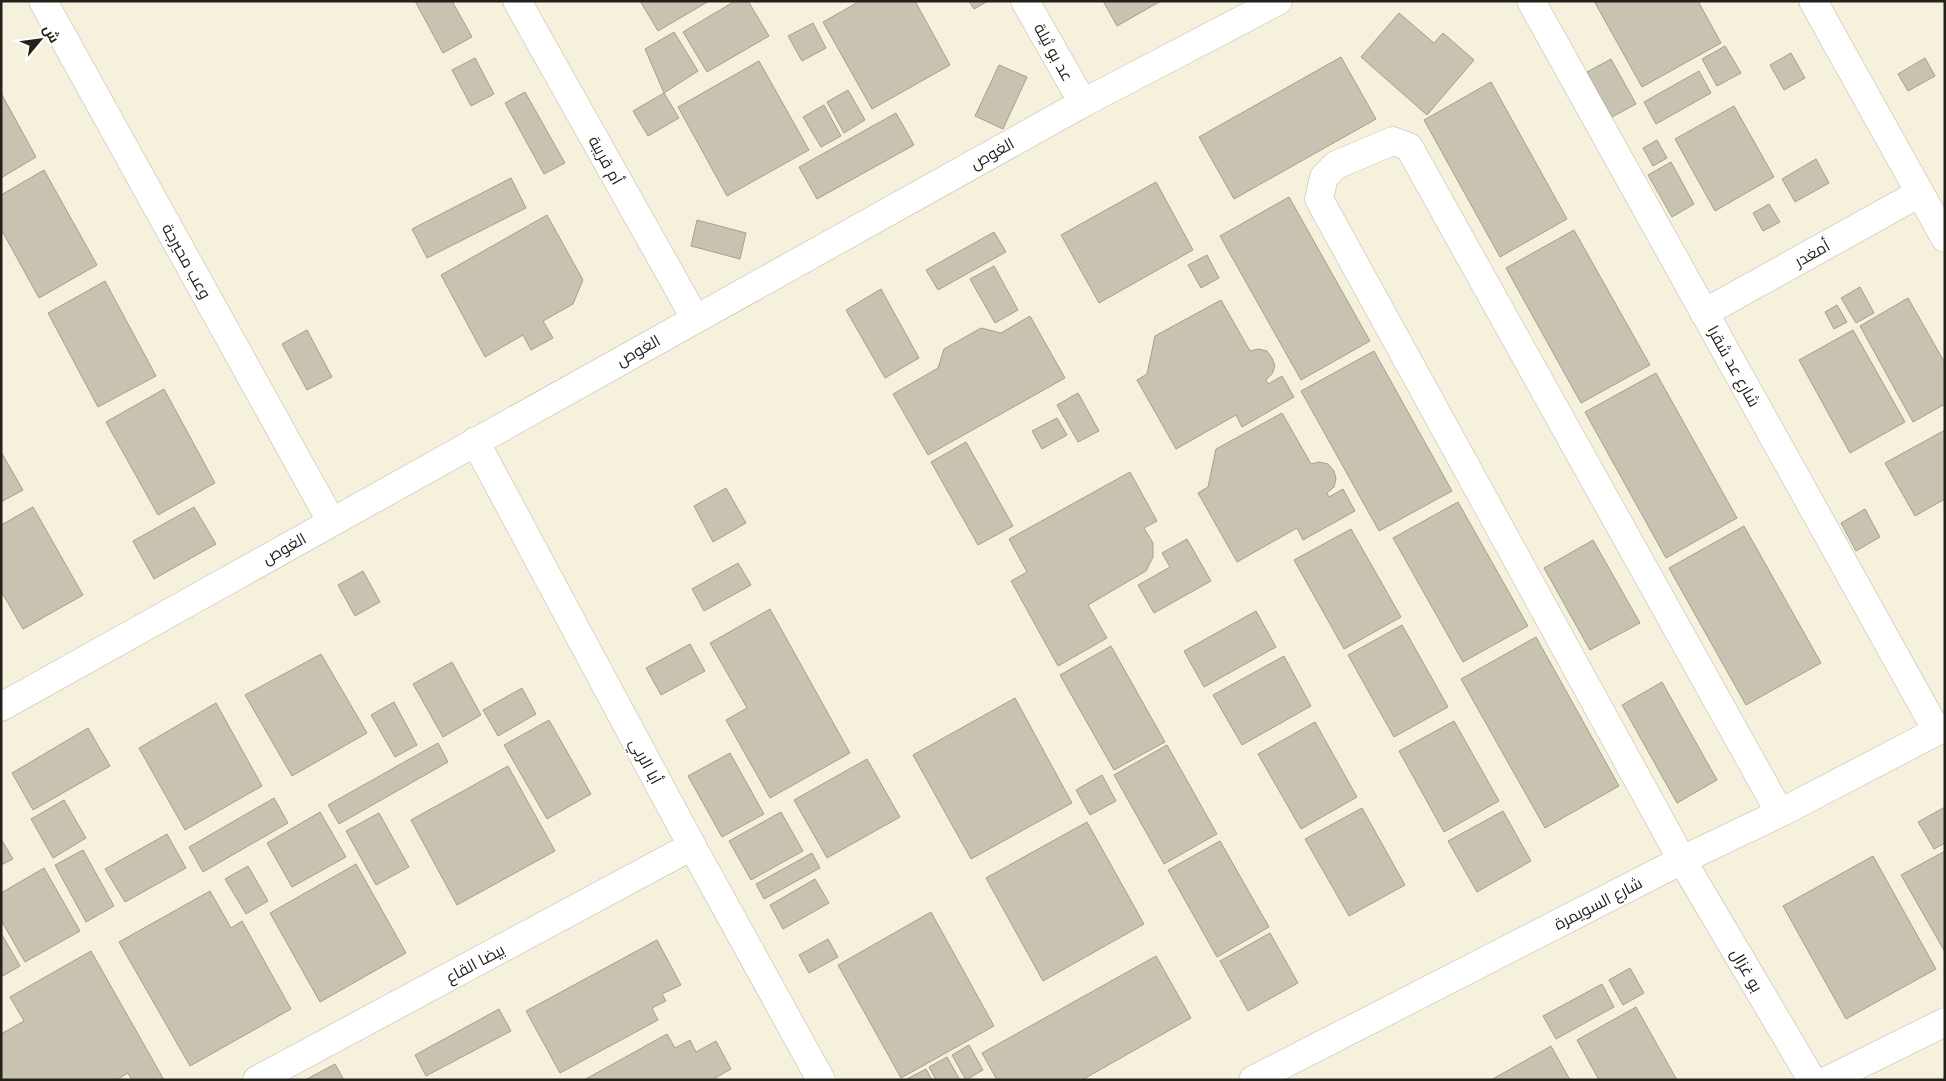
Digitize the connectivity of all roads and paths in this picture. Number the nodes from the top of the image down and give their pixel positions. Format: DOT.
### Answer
graph roads {
  1 [pos="43,1"];
  2 [pos="517,1"];
  3 [pos="1025,1"];
  4 [pos="1278,1"];
  5 [pos="1531,1"];
  6 [pos="1813,1"];
  7 [pos="1082,103"];
  8 [pos="1920,193"];
  9 [pos="1945,238"];
  10 [pos="1704,313"];
  11 [pos="695,318"];
  12 [pos="475,441"];
  13 [pos="331,521"];
  14 [pos="1,707"];
  15 [pos="1941,729"];
  16 [pos="1780,814"];
  17 [pos="692,846"];
  18 [pos="1682,860"];
  19 [pos="1945,1022"];
  20 [pos="1264,1077"];
  21 [pos="257,1080"];
  22 [pos="821,1080"];
  23 [pos="1812,1080"];
  24 [pos="1828,1080"];
  1 -- 13 [label="street, وعب محيرجة"];
  2 -- 11 [label="street, أم قريبة"];
  3 -- 7 [label="street, عد بو ثيلة"];
  4 -- 7 [label="street, الغوص"];
  5 -- 10 [label="street, شارع عد شقرا"];
  6 -- 8 [label="street"];
  7 -- 11 [label="street, الغوص"];
  8 -- 9 [label="street"];
  8 -- 10 [label="street, أمغدر"];
  10 -- 15 [label="street, شارع عد شقرا"];
  11 -- 12 [label="street, الغوص"];
  12 -- 13 [label="street, الغوص"];
  12 -- 17 [label="street, أبا الربي"];
  13 -- 14 [label="street, الغوص"];
  15 -- 16 [label="street, شارع السويمرة"];
  16 -- 18 [label="street, شارع السويمرة"];
  16 -- 18 [label="street, بو غزال"];
  17 -- 21 [label="street, بيضا القاع"];
  17 -- 22 [label="street, أبا الربي"];
  18 -- 20 [label="street, شارع السويمرة"];
  18 -- 23 [label="street, بو غزال"];
  19 -- 24 [label="street"];
}
